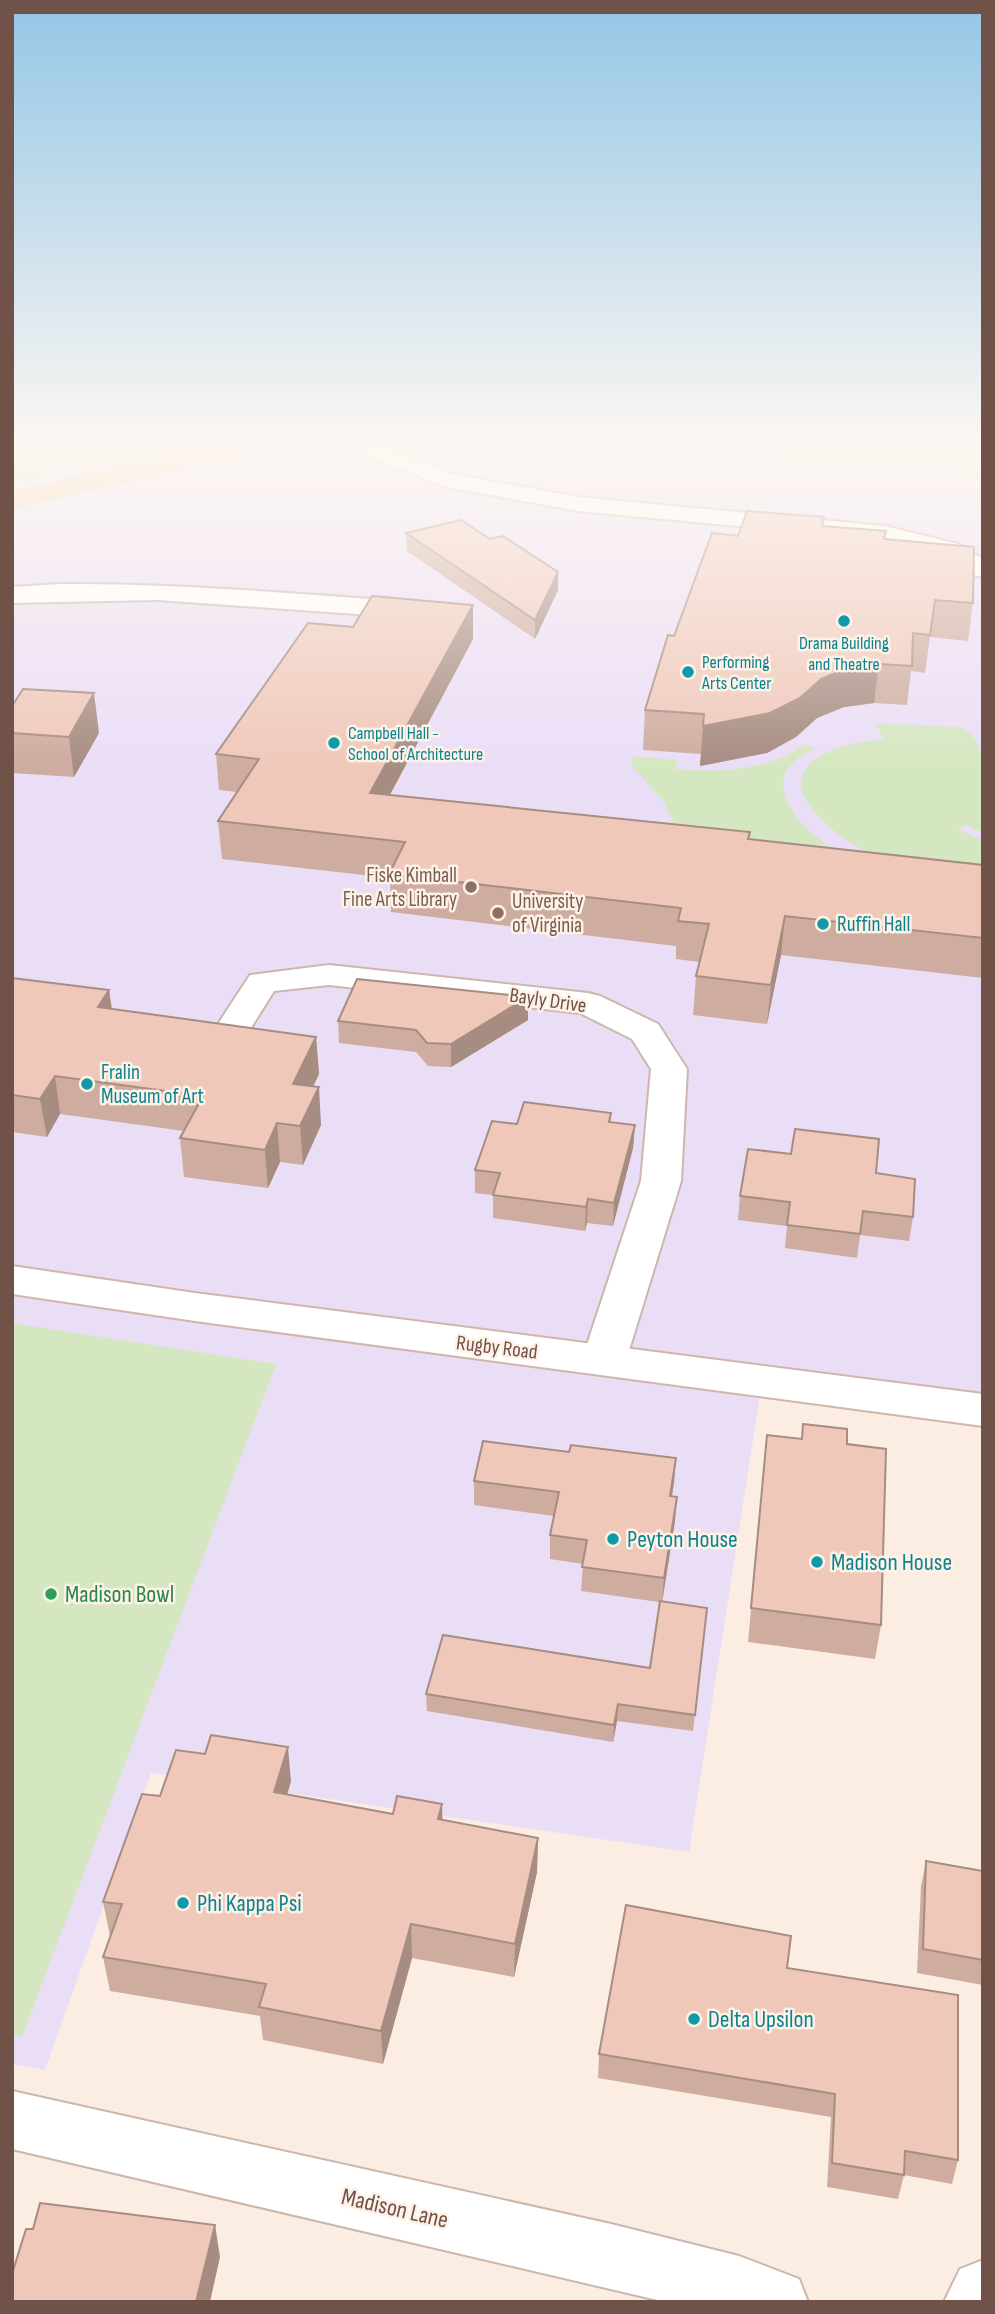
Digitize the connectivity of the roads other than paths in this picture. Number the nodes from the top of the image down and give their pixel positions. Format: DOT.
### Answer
graph roads {
  1 [pos="954,552"];
  2 [pos="983,570"];
  3 [pos="12,595"];
  4 [pos="398,609"];
  5 [pos="221,1047"];
  6 [pos="12,1280"];
  7 [pos="604,1360"];
  8 [pos="983,1410"];
  9 [pos="12,2120"];
  10 [pos="983,2292"];
  11 [pos="776,2302"];
  12 [pos="976,2302"];
  1 -- 2 [label="street"];
  3 -- 4 [label="street"];
  5 -- 7 [label="street, Bayly Drive"];
  6 -- 7 [label="street, Rugby Road"];
  7 -- 8 [label="street, Rugby Road"];
  9 -- 11 [label="street, Madison Lane"];
  10 -- 12 [label="street"];
}
